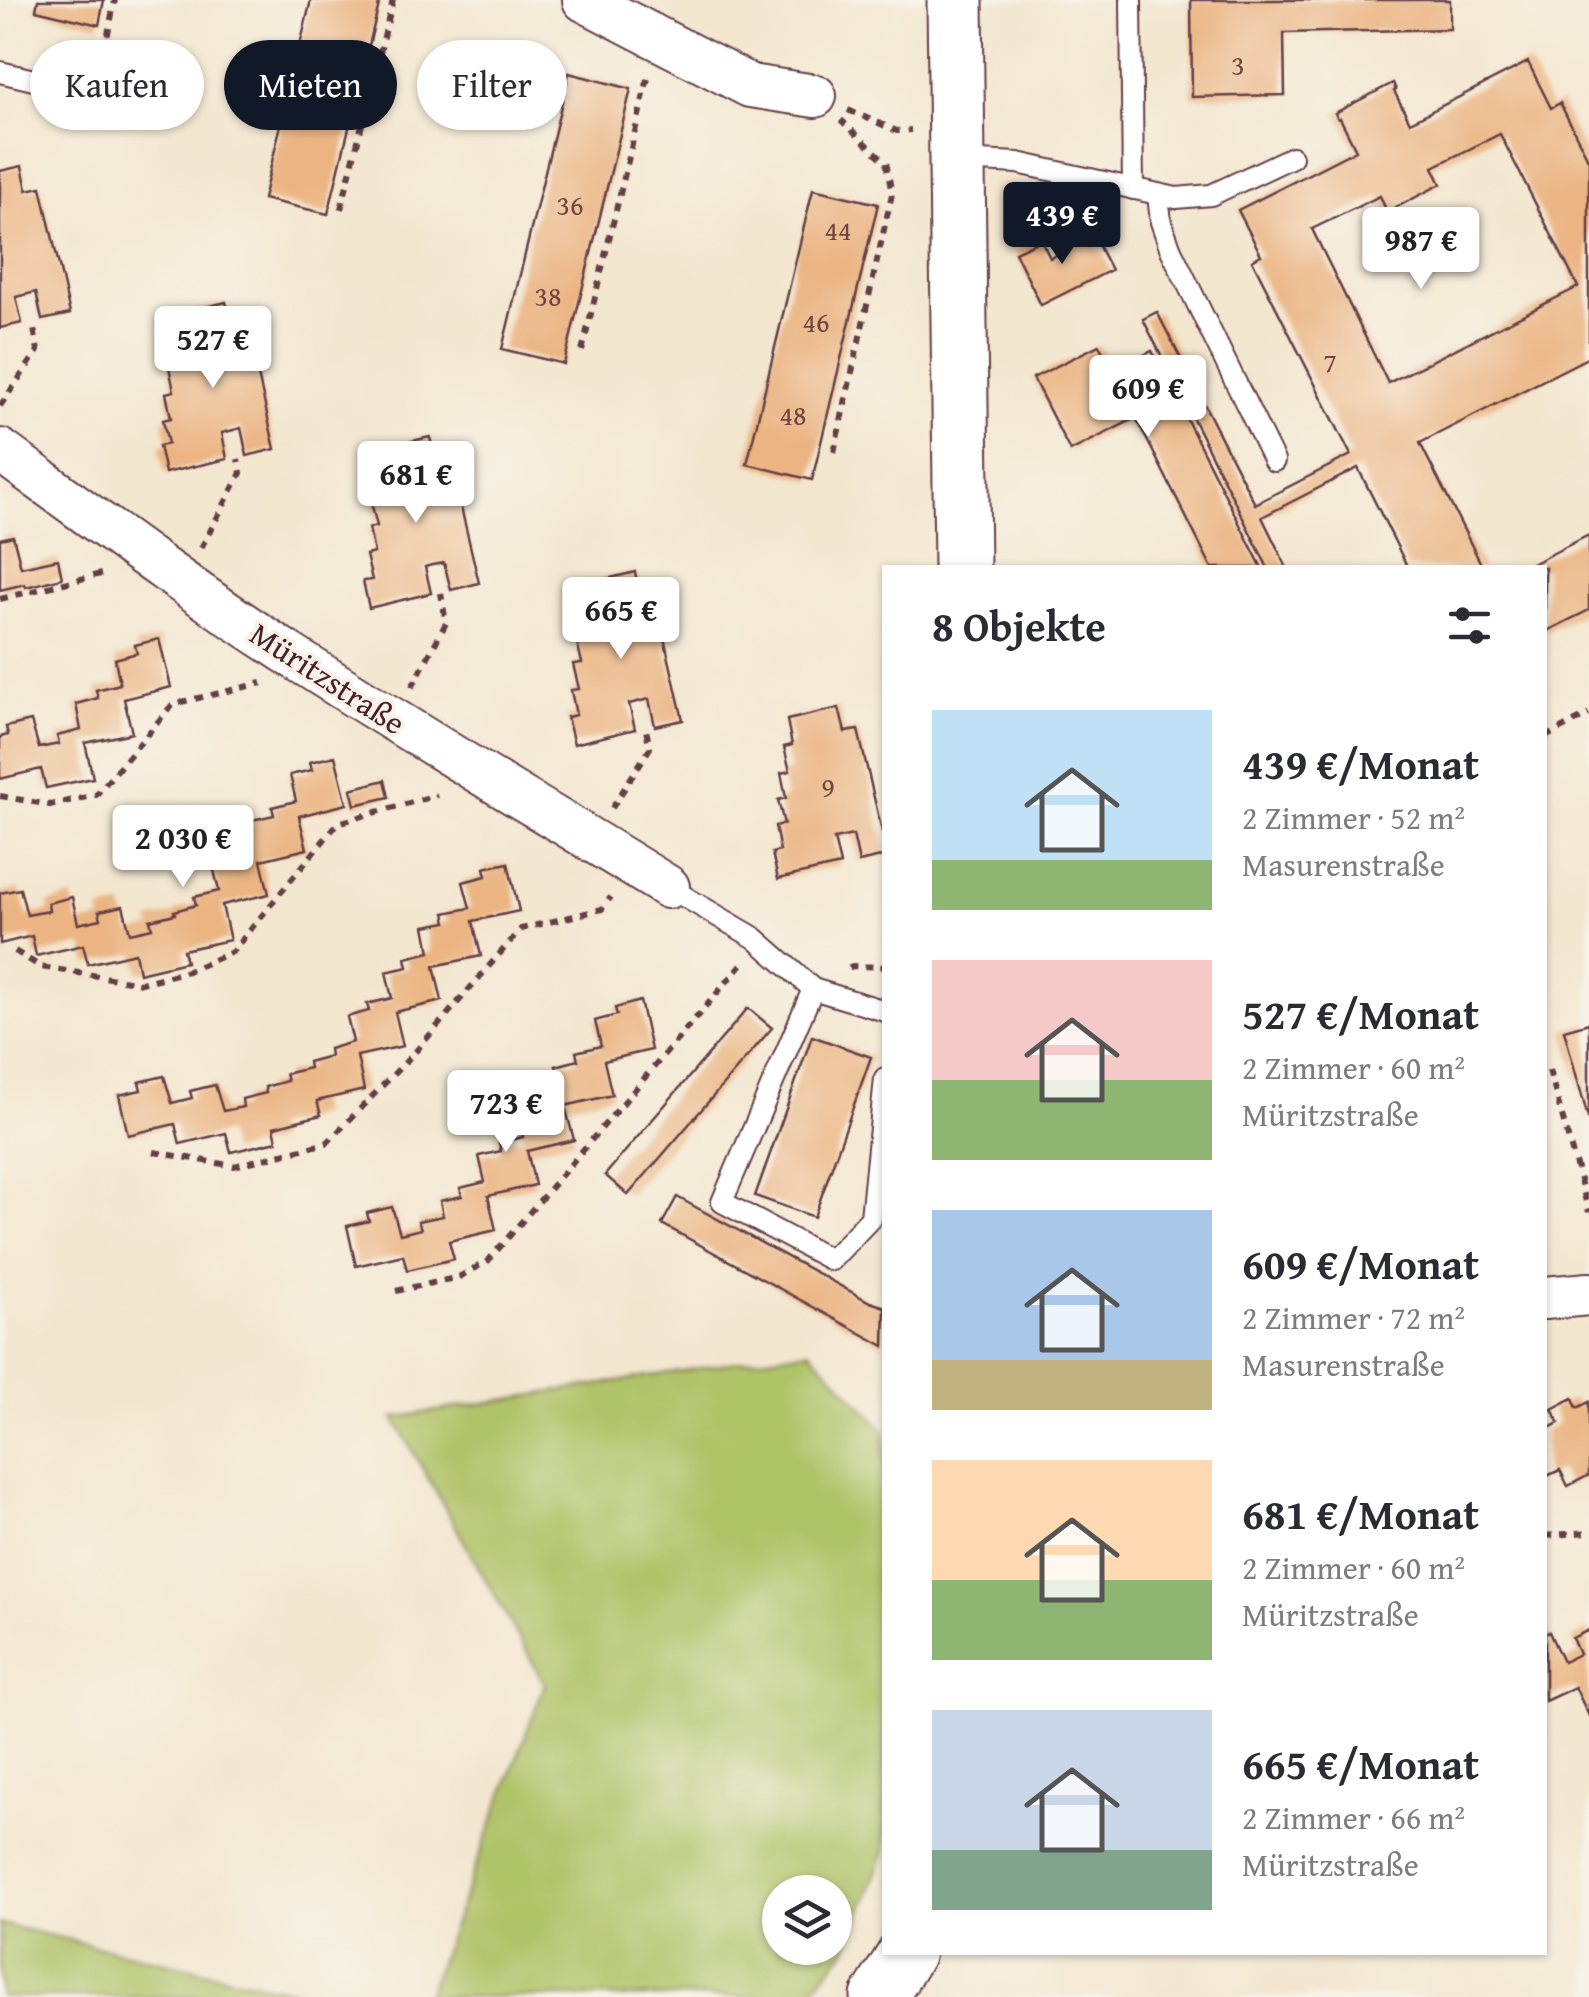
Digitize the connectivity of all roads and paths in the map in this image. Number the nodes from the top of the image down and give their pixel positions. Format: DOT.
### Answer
graph roads {
  1 [pos="115,0"];
  2 [pos="393,0"];
  3 [pos="584,0"];
  4 [pos="956,0"];
  5 [pos="1131,0"];
  6 [pos="658,38"];
  7 [pos="105,40"];
  8 [pos="0,72"];
  9 [pos="30,79"];
  10 [pos="815,96"];
  11 [pos="936,145"];
  12 [pos="1292,157"];
  13 [pos="1133,189"];
  14 [pos="1158,195"];
  15 [pos="342,209"];
  16 [pos="32,323"];
  17 [pos="582,351"];
  18 [pos="0,406"];
  19 [pos="0,450"];
  20 [pos="834,452"];
  21 [pos="238,459"];
  22 [pos="1274,461"];
  23 [pos="128,543"];
  24 [pos="962,565"];
  25 [pos="183,582"];
  26 [pos="440,593"];
  27 [pos="0,599"];
  28 [pos="290,655"];
  29 [pos="1589,714"];
  30 [pos="394,720"];
  31 [pos="646,730"];
  32 [pos="1547,736"];
  33 [pos="466,766"];
  34 [pos="0,796"];
  35 [pos="592,840"];
  36 [pos="651,876"];
  37 [pos="740,949"];
  38 [pos="15,951"];
  39 [pos="813,989"];
  40 [pos="882,1010"];
  41 [pos="1550,1070"];
  42 [pos="882,1106"];
  43 [pos="154,1152"];
  44 [pos="1589,1212"];
  45 [pos="396,1291"];
  46 [pos="1589,1294"];
  47 [pos="1547,1298"];
  48 [pos="1589,1532"];
  49 [pos="1547,1536"];
  50 [pos="905,1955"];
  51 [pos="879,1997"];
  1 -- 7 [label="path"];
  2 -- 15 [label="path"];
  3 -- 6 [label="street"];
  4 -- 11 [label="main road"];
  5 -- 13 [label="lane"];
  6 -- 10 [label="street"];
  6 -- 17 [label="path"];
  8 -- 9 [label="lane"];
  10 -- 11 [label="path"];
  10 -- 20 [label="path"];
  11 -- 13 [label="lane"];
  11 -- 24 [label="main road"];
  12 -- 14 [label="lane"];
  13 -- 14 [label="lane"];
  14 -- 22 [label="lane"];
  16 -- 18 [label="path"];
  19 -- 23 [label="street, Müritzstraße"];
  21 -- 25 [label="path"];
  23 -- 25 [label="street, Müritzstraße"];
  23 -- 27 [label="path"];
  25 -- 28 [label="street, Müritzstraße"];
  26 -- 30 [label="path"];
  28 -- 30 [label="street, Müritzstraße"];
  28 -- 34 [label="path"];
  29 -- 32 [label="path"];
  30 -- 33 [label="street, Müritzstraße"];
  31 -- 35 [label="path"];
  33 -- 35 [label="street, Müritzstraße"];
  33 -- 38 [label="path"];
  35 -- 36 [label="street, Müritzstraße"];
  36 -- 39 [label="lane"];
  36 -- 43 [label="path"];
  37 -- 45 [label="path"];
  39 -- 40 [label="lane"];
  39 -- 42 [label="lane"];
  41 -- 44 [label="path"];
  46 -- 47 [label="street"];
  48 -- 49 [label="path"];
  50 -- 51 [label="main road"];
}
